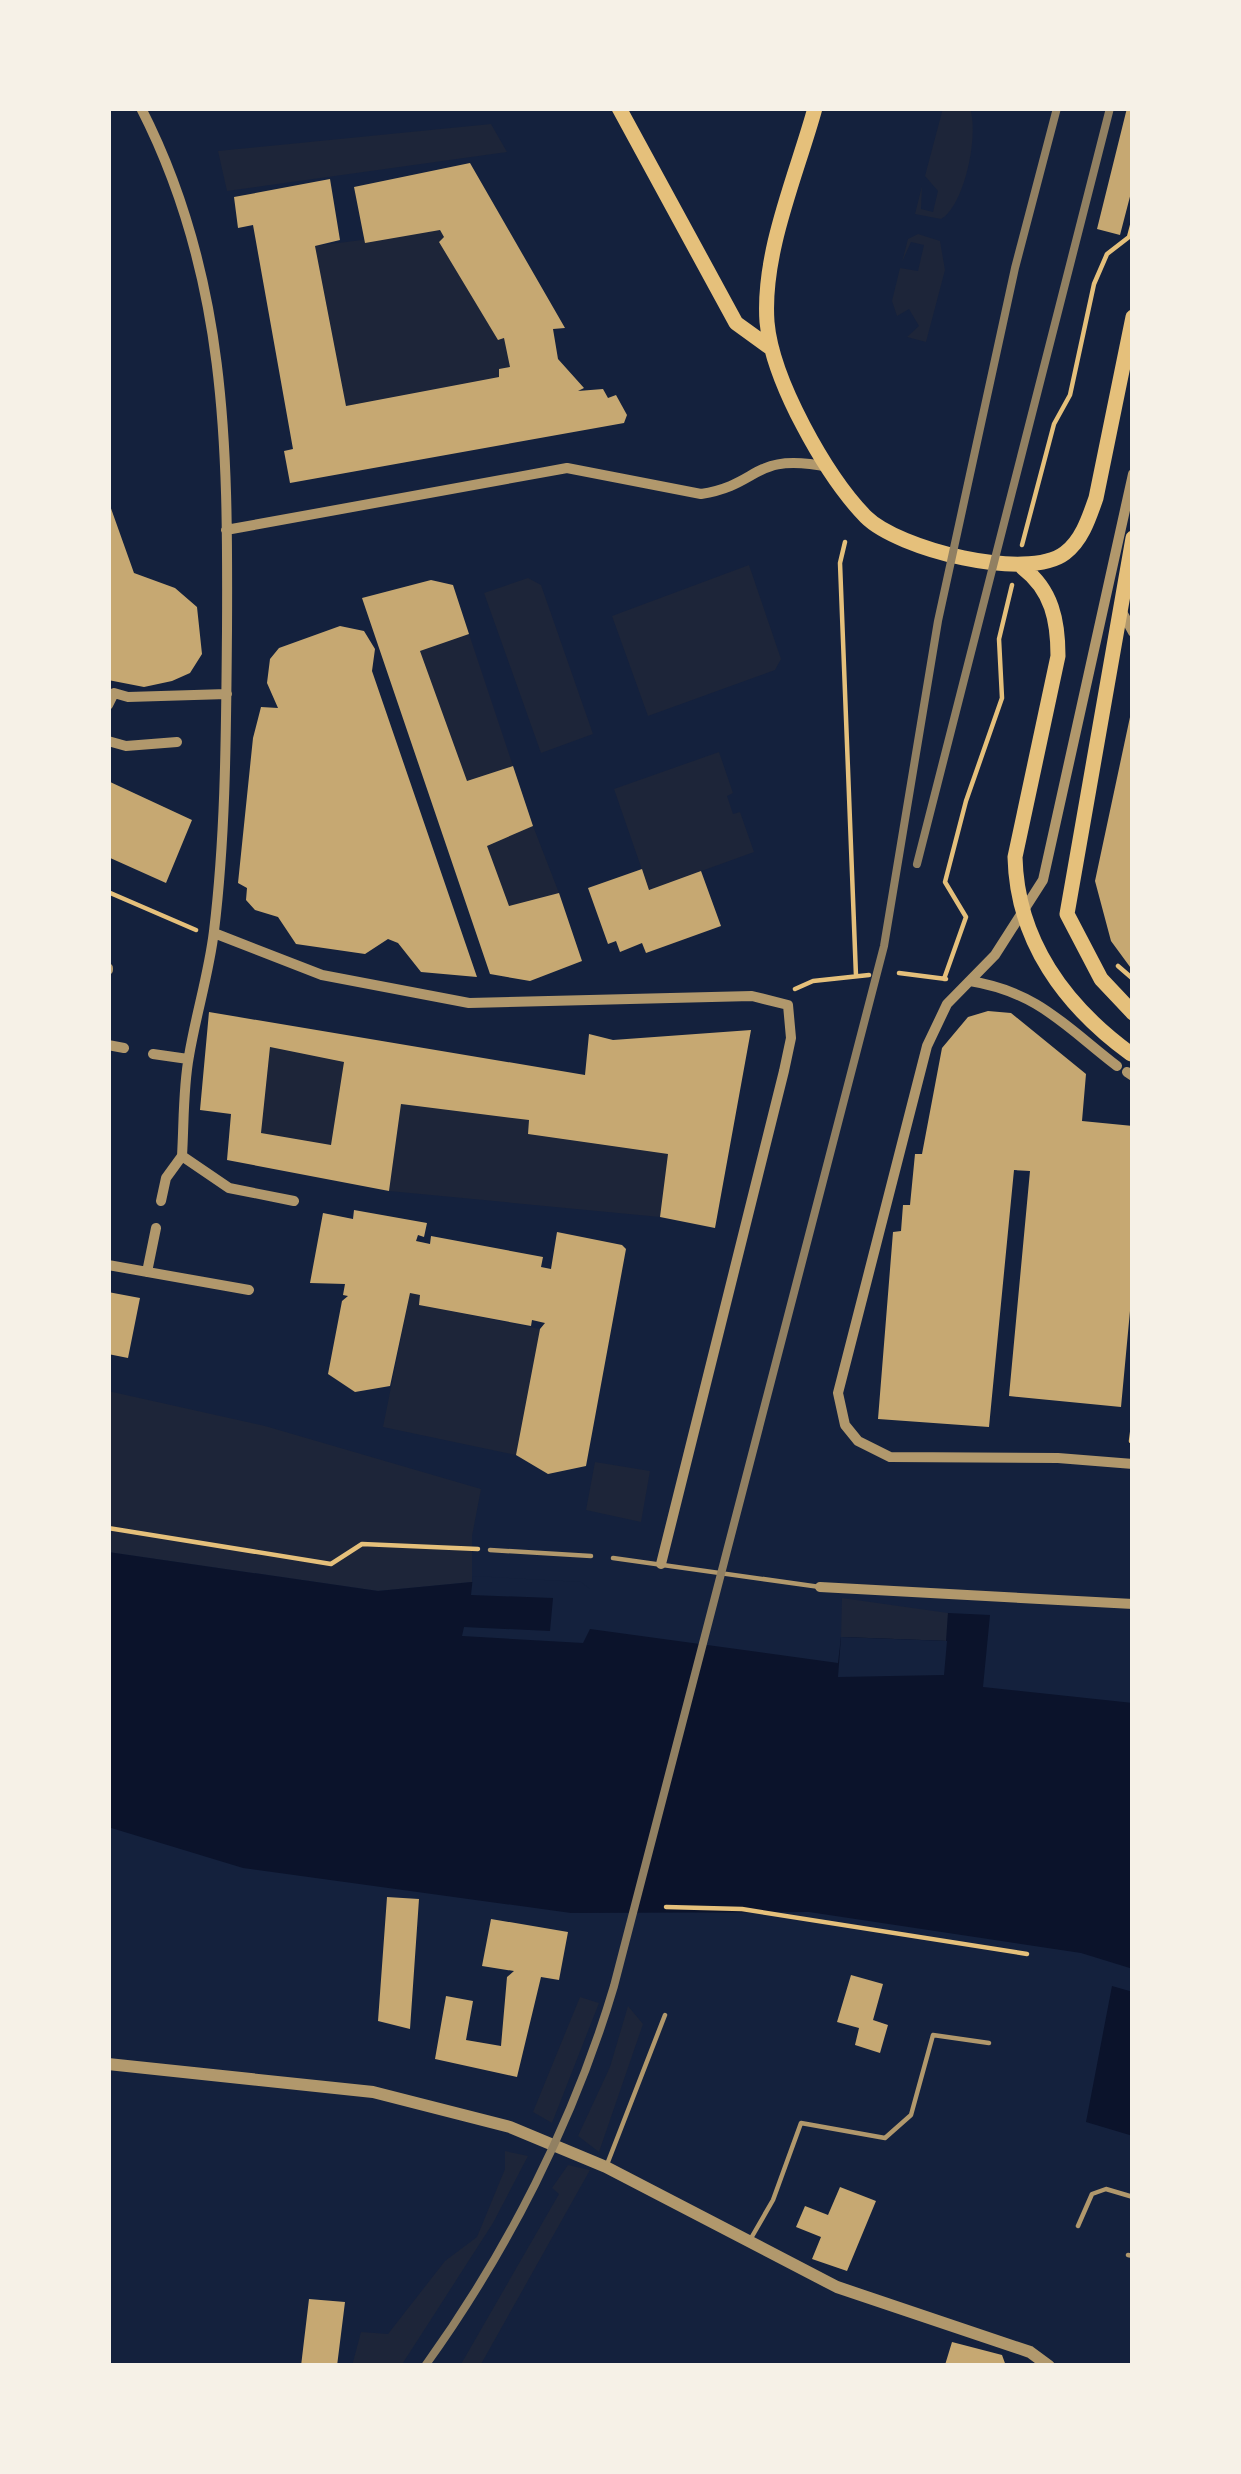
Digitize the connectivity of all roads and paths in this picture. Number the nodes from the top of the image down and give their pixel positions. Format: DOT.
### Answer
graph roads {
  1 [pos="141,108"];
  2 [pos="619,108"];
  3 [pos="815,108"];
  4 [pos="1133,222"];
  5 [pos="1133,317"];
  6 [pos="772,349"];
  7 [pos="829,467"];
  8 [pos="1133,474"];
  9 [pos="1027,522"];
  10 [pos="226,530"];
  11 [pos="1133,538"];
  12 [pos="845,542"];
  13 [pos="1023,568"];
  14 [pos="1121,609"];
  15 [pos="1133,632"];
  16 [pos="999,639"];
  17 [pos="227,694"];
  18 [pos="108,705"];
  19 [pos="108,741"];
  20 [pos="177,742"];
  21 [pos="108,892"];
  22 [pos="1024,914"];
  23 [pos="207,932"];
  24 [pos="1117,965"];
  25 [pos="898,973"];
  26 [pos="869,975"];
  27 [pos="856,976"];
  28 [pos="1133,979"];
  29 [pos="970,981"];
  30 [pos="788,1005"];
  31 [pos="1133,1013"];
  32 [pos="108,1045"];
  33 [pos="124,1048"];
  34 [pos="153,1054"];
  35 [pos="1131,1054"];
  36 [pos="188,1059"];
  37 [pos="1126,1072"];
  38 [pos="182,1156"];
  39 [pos="161,1201"];
  40 [pos="295,1201"];
  41 [pos="156,1228"];
  42 [pos="108,1265"];
  43 [pos="147,1272"];
  44 [pos="249,1290"];
  45 [pos="1133,1426"];
  46 [pos="1131,1441"];
  47 [pos="1133,1464"];
  48 [pos="108,1528"];
  49 [pos="490,1550"];
  50 [pos="591,1556"];
  51 [pos="613,1558"];
  52 [pos="661,1564"];
  53 [pos="820,1587"];
  54 [pos="1133,1604"];
  55 [pos="666,1907"];
  56 [pos="1027,1954"];
  57 [pos="665,2015"];
  58 [pos="989,2043"];
  59 [pos="108,2067"];
  60 [pos="606,2167"];
  61 [pos="1133,2197"];
  62 [pos="1078,2226"];
  63 [pos="750,2240"];
  64 [pos="1049,2366"];
  1 -- 10 [label="street"];
  2 -- 6 [label="main road"];
  3 -- 6 [label="main road"];
  4 -- 9 [label="path"];
  5 -- 13 [label="main road"];
  6 -- 7 [label="main road"];
  7 -- 10 [label="street"];
  7 -- 13 [label="main road"];
  8 -- 22 [label="street"];
  10 -- 17 [label="street"];
  11 -- 14 [label="main road"];
  12 -- 27 [label="path"];
  13 -- 22 [label="main road"];
  14 -- 15 [label="street"];
  14 -- 31 [label="main road"];
  16 -- 25 [label="path"];
  17 -- 18 [label="street"];
  17 -- 23 [label="street"];
  19 -- 20 [label="street"];
  21 -- 23 [label="path"];
  22 -- 29 [label="street"];
  22 -- 35 [label="main road"];
  23 -- 30 [label="street"];
  23 -- 36 [label="street"];
  24 -- 28 [label="path"];
  26 -- 27 [label="path"];
  27 -- 30 [label="path"];
  29 -- 37 [label="street"];
  29 -- 47 [label="street"];
  30 -- 52 [label="street"];
  32 -- 33 [label="street"];
  34 -- 36 [label="street"];
  36 -- 38 [label="street"];
  38 -- 39 [label="street"];
  38 -- 40 [label="street"];
  41 -- 43 [label="street"];
  42 -- 43 [label="street"];
  43 -- 44 [label="street"];
  45 -- 46 [label="path"];
  48 -- 49 [label="path"];
  49 -- 50 [label="lane"];
  51 -- 52 [label="lane"];
  52 -- 53 [label="lane"];
  53 -- 54 [label="street"];
  55 -- 56 [label="path"];
  57 -- 60 [label="lane"];
  58 -- 63 [label="lane"];
  59 -- 60 [label="street"];
  60 -- 63 [label="street"];
  61 -- 62 [label="lane"];
  63 -- 64 [label="street"];
}
